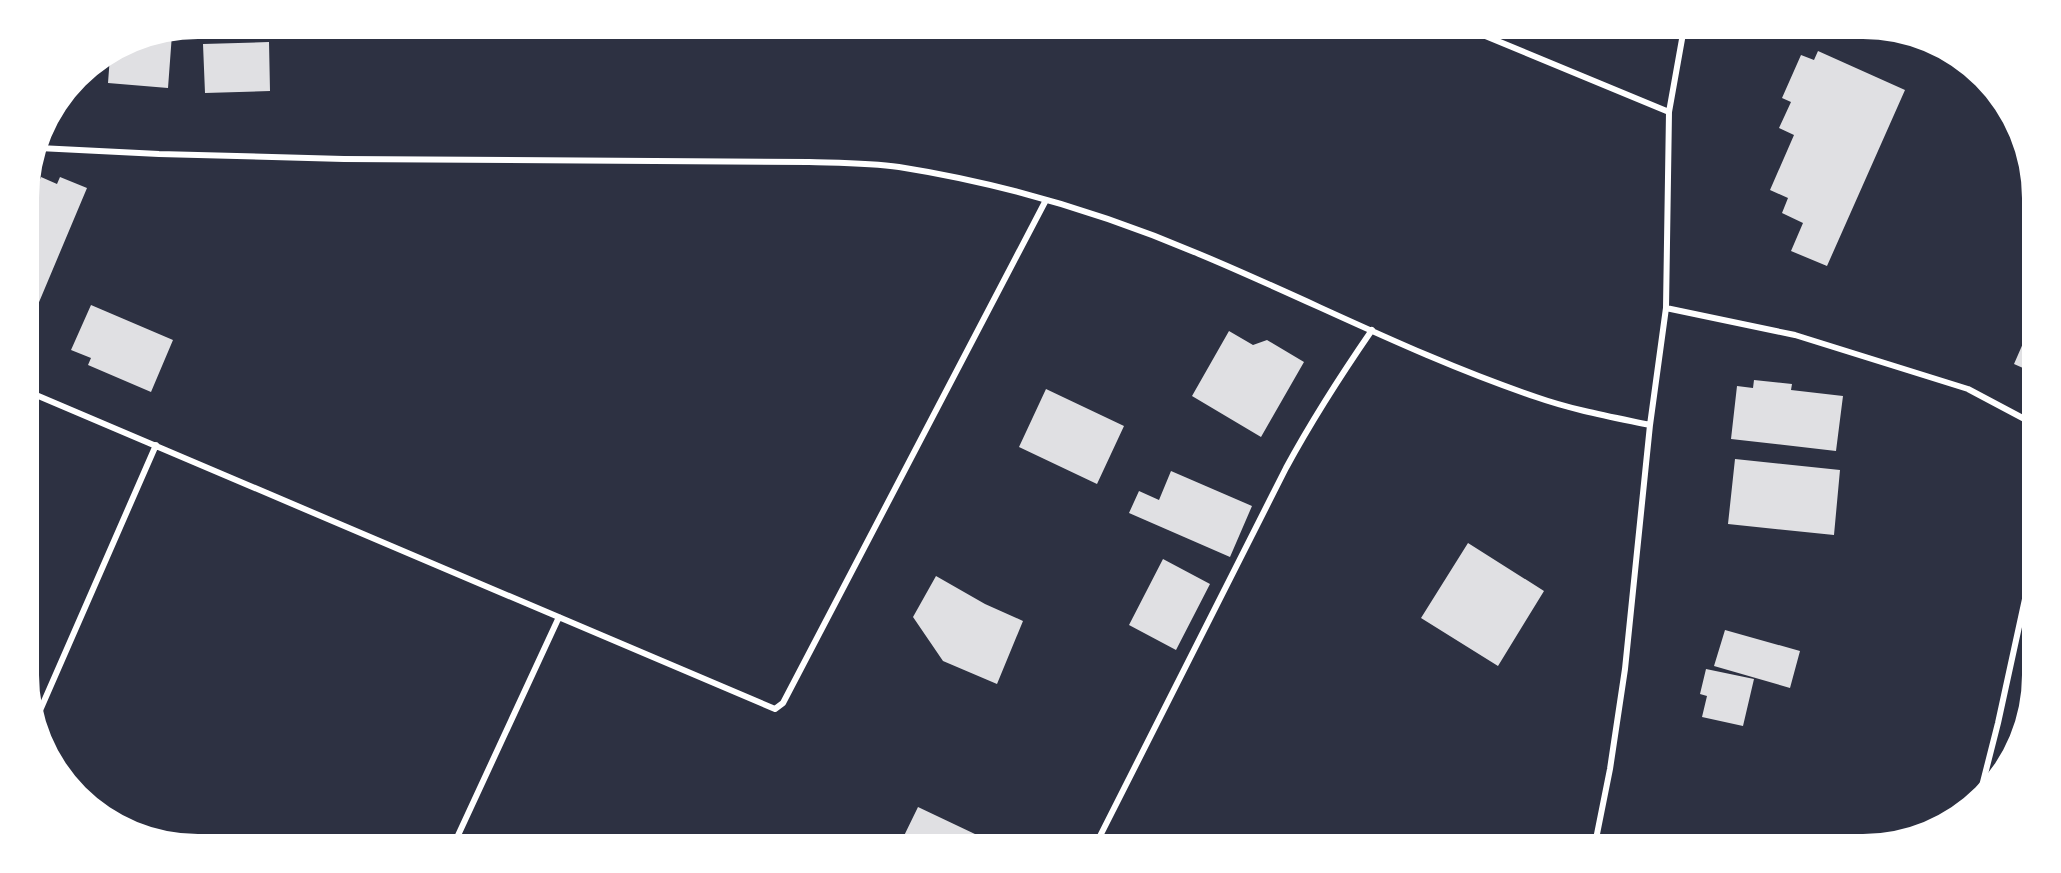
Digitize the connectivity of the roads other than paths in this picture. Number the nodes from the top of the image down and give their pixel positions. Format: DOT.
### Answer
graph roads {
  1 [pos="1493,39"];
  2 [pos="1682,39"];
  3 [pos="1669,112"];
  4 [pos="47,148"];
  5 [pos="1046,200"];
  6 [pos="1666,308"];
  7 [pos="1372,330"];
  8 [pos="39,396"];
  9 [pos="2022,418"];
  10 [pos="1650,425"];
  11 [pos="156,445"];
  12 [pos="2022,613"];
  13 [pos="559,617"];
  14 [pos="42,707"];
  15 [pos="1984,777"];
  16 [pos="459,834"];
  17 [pos="1101,834"];
  18 [pos="1597,834"];
  1 -- 3 [label="street"];
  2 -- 3 [label="street"];
  3 -- 6 [label="street"];
  4 -- 5 [label="street"];
  5 -- 7 [label="street"];
  5 -- 13 [label="street"];
  6 -- 9 [label="street"];
  6 -- 10 [label="street"];
  7 -- 10 [label="street"];
  7 -- 17 [label="street"];
  8 -- 11 [label="street"];
  10 -- 18 [label="street"];
  11 -- 13 [label="street"];
  11 -- 14 [label="street"];
  12 -- 15 [label="street"];
  13 -- 16 [label="street"];
}
